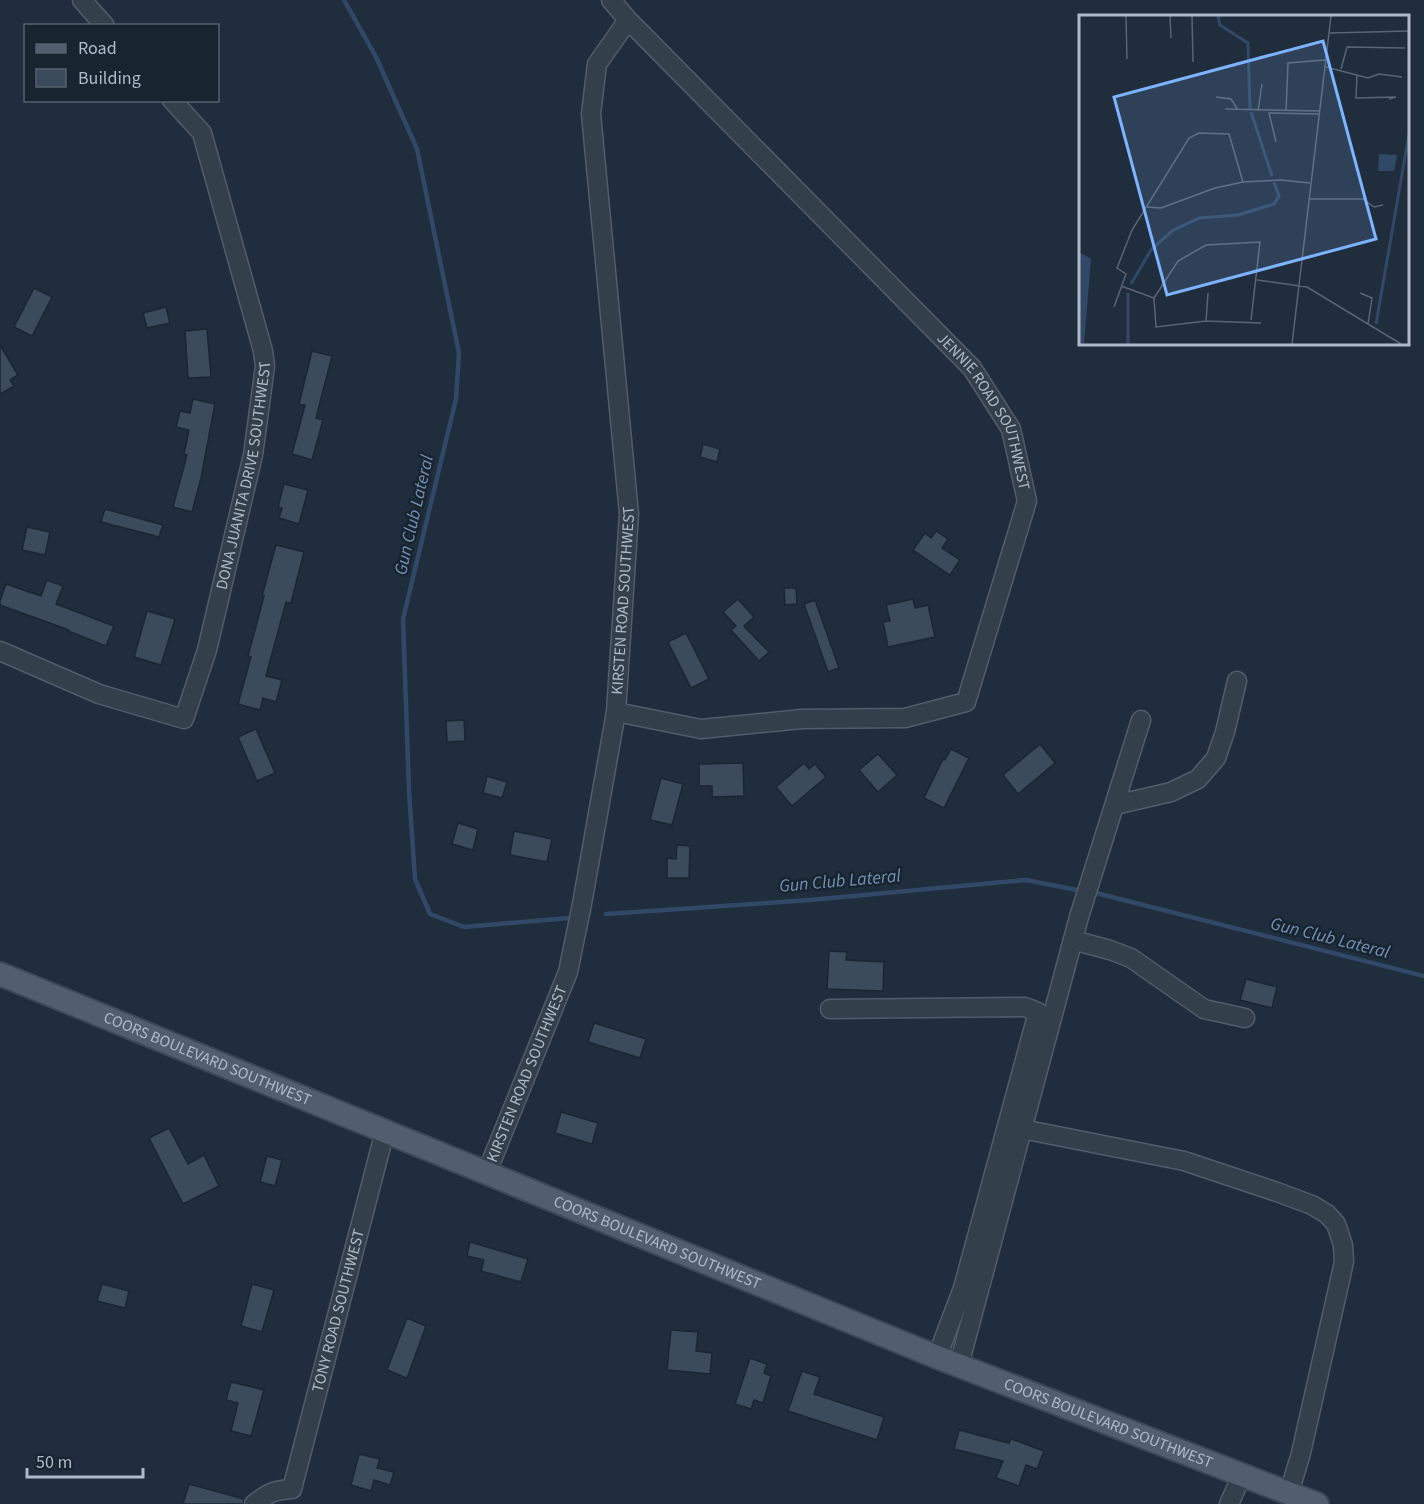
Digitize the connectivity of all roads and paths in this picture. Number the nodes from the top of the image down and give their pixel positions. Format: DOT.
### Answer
graph roads {
  1 [pos="82,0"];
  2 [pos="611,0"];
  3 [pos="628,20"];
  4 [pos="103,24"];
  5 [pos="174,102"];
  6 [pos="0,651"];
  7 [pos="1237,681"];
  8 [pos="616,712"];
  9 [pos="1142,720"];
  10 [pos="1115,805"];
  11 [pos="1073,940"];
  12 [pos="0,974"];
  13 [pos="830,1009"];
  14 [pos="1245,1018"];
  15 [pos="1022,1129"];
  16 [pos="385,1131"];
  17 [pos="487,1172"];
  18 [pos="937,1356"];
  19 [pos="959,1365"];
  20 [pos="1242,1474"];
  21 [pos="1290,1493"];
  22 [pos="254,1504"];
  23 [pos="1229,1504"];
  24 [pos="1317,1504"];
  1 -- 4 [label="street"];
  2 -- 3 [label="street, JENNIE ROAD SOUTHWEST"];
  3 -- 8 [label="street, KIRSTEN ROAD SOUTHWEST"];
  3 -- 8 [label="street, JENNIE ROAD SOUTHWEST"];
  5 -- 6 [label="street, DONA JUANITA DRIVE SOUTHWEST"];
  7 -- 10 [label="street"];
  8 -- 17 [label="street, KIRSTEN ROAD SOUTHWEST"];
  9 -- 10 [label="street"];
  10 -- 11 [label="street"];
  11 -- 14 [label="street"];
  11 -- 15 [label="street"];
  12 -- 16 [label="main road, COORS BOULEVARD SOUTHWEST"];
  13 -- 18 [label="street"];
  15 -- 19 [label="street"];
  15 -- 21 [label="street"];
  16 -- 17 [label="main road, COORS BOULEVARD SOUTHWEST"];
  16 -- 22 [label="street, TONY ROAD SOUTHWEST"];
  17 -- 18 [label="main road, COORS BOULEVARD SOUTHWEST"];
  18 -- 19 [label="main road, COORS BOULEVARD SOUTHWEST"];
  19 -- 20 [label="main road, COORS BOULEVARD SOUTHWEST"];
  20 -- 21 [label="main road, COORS BOULEVARD SOUTHWEST"];
  20 -- 23 [label="street"];
  21 -- 24 [label="main road, COORS BOULEVARD SOUTHWEST"];
}
